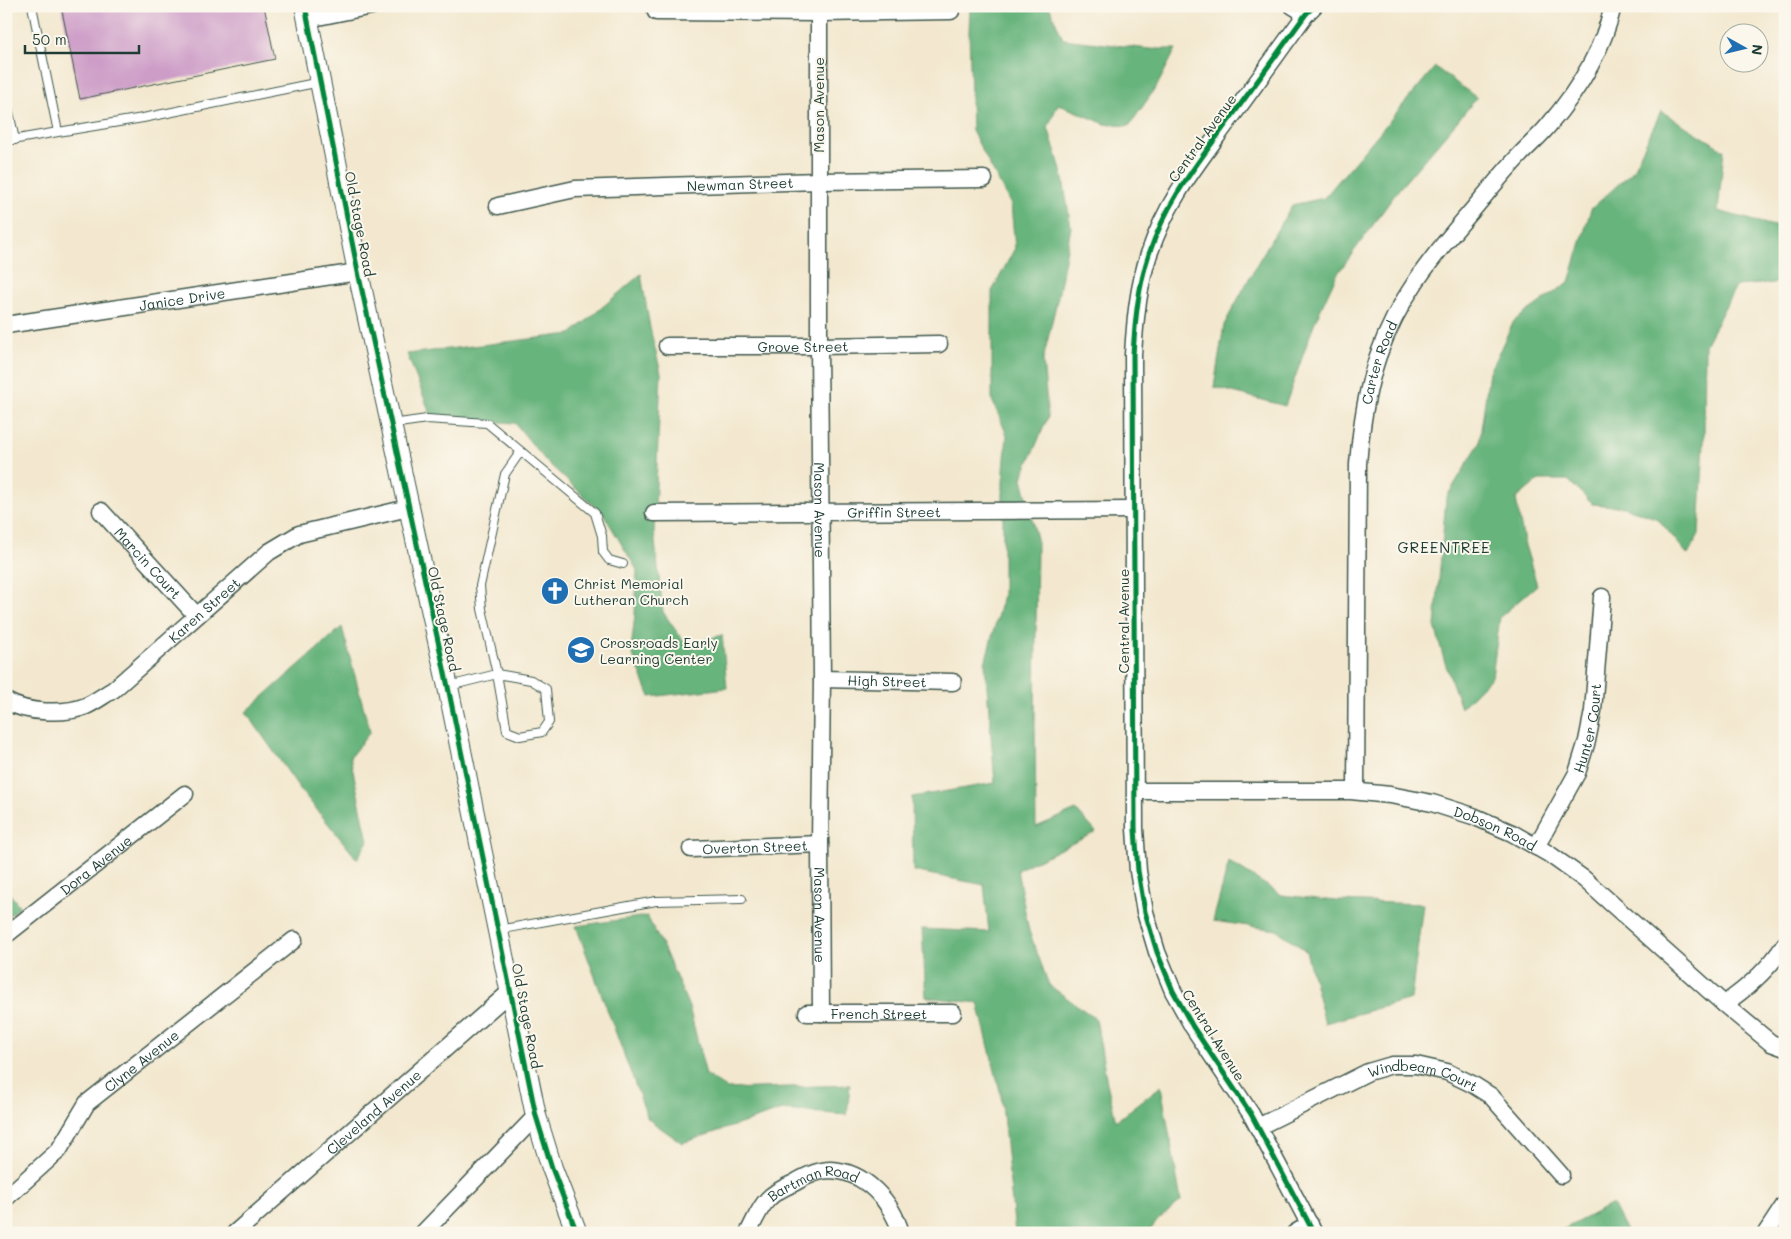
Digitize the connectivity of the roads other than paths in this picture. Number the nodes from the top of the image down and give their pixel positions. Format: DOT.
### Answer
graph roads {
  1 [pos="32,6"];
  2 [pos="372,6"];
  3 [pos="1613,6"];
  4 [pos="1308,8"];
  5 [pos="819,10"];
  6 [pos="952,11"];
  7 [pos="656,12"];
  8 [pos="306,13"];
  9 [pos="320,82"];
  10 [pos="6,98"];
  11 [pos="58,132"];
  12 [pos="15,140"];
  13 [pos="6,141"];
  14 [pos="984,179"];
  15 [pos="818,181"];
  16 [pos="498,206"];
  17 [pos="358,272"];
  18 [pos="6,326"];
  19 [pos="939,344"];
  20 [pos="667,346"];
  21 [pos="819,346"];
  22 [pos="390,425"];
  23 [pos="521,451"];
  24 [pos="408,508"];
  25 [pos="1134,510"];
  26 [pos="101,511"];
  27 [pos="654,513"];
  28 [pos="821,513"];
  29 [pos="623,564"];
  30 [pos="1602,597"];
  31 [pos="196,615"];
  32 [pos="497,674"];
  33 [pos="822,679"];
  34 [pos="953,682"];
  35 [pos="448,687"];
  36 [pos="6,701"];
  37 [pos="1136,791"];
  38 [pos="1356,791"];
  39 [pos="186,794"];
  40 [pos="820,844"];
  41 [pos="1536,847"];
  42 [pos="691,849"];
  43 [pos="742,900"];
  44 [pos="498,930"];
  45 [pos="6,935"];
  46 [pos="294,940"];
  47 [pos="1785,944"];
  48 [pos="511,991"];
  49 [pos="1724,1004"];
  50 [pos="814,1013"];
  51 [pos="953,1013"];
  52 [pos="1785,1048"];
  53 [pos="536,1116"];
  54 [pos="1258,1127"];
  55 [pos="1561,1175"];
  56 [pos="6,1198"];
  57 [pos="1785,1204"];
  58 [pos="1312,1228"];
  59 [pos="235,1233"];
  60 [pos="424,1233"];
  61 [pos="577,1233"];
  62 [pos="748,1233"];
  63 [pos="901,1233"];
  64 [pos="1295,1233"];
  65 [pos="1766,1233"];
  1 -- 11 [label="lane"];
  2 -- 8 [label="street"];
  3 -- 38 [label="street, Carter Road"];
  4 -- 25 [label="street, Central Avenue"];
  5 -- 6 [label="street"];
  5 -- 7 [label="street"];
  5 -- 15 [label="street, Mason Avenue"];
  8 -- 9 [label="street, Old Stage Road"];
  9 -- 11 [label="lane"];
  9 -- 17 [label="street, Old Stage Road"];
  10 -- 12 [label="lane"];
  11 -- 12 [label="lane"];
  12 -- 13 [label="lane"];
  14 -- 15 [label="street, Newman Street"];
  15 -- 16 [label="street, Newman Street"];
  15 -- 21 [label="street, Mason Avenue"];
  17 -- 18 [label="street, Janice Drive"];
  17 -- 22 [label="street, Old Stage Road"];
  19 -- 21 [label="street, Grove Street"];
  20 -- 21 [label="street, Grove Street"];
  21 -- 28 [label="street, Mason Avenue"];
  22 -- 23 [label="lane"];
  22 -- 24 [label="street, Old Stage Road"];
  23 -- 29 [label="lane"];
  23 -- 32 [label="lane"];
  24 -- 31 [label="street, Karen Street"];
  24 -- 35 [label="street, Old Stage Road"];
  25 -- 28 [label="street, Griffin Street"];
  25 -- 37 [label="street, Central Avenue"];
  26 -- 31 [label="street, Marcin Court"];
  27 -- 28 [label="street, Griffin Street"];
  28 -- 33 [label="street, Mason Avenue"];
  30 -- 41 [label="street, Hunter Court"];
  31 -- 36 [label="street, Karen Street"];
  32 -- 32 [label="lane"];
  32 -- 35 [label="lane"];
  33 -- 34 [label="street, High Street"];
  33 -- 40 [label="street, Mason Avenue"];
  35 -- 44 [label="street, Old Stage Road"];
  37 -- 38 [label="street, Dobson Road"];
  37 -- 54 [label="street, Central Avenue"];
  38 -- 41 [label="street, Dobson Road"];
  39 -- 45 [label="street, Dora Avenue"];
  40 -- 42 [label="street, Overton Street"];
  40 -- 50 [label="street, Mason Avenue"];
  41 -- 49 [label="street, Dobson Road"];
  43 -- 44 [label="lane"];
  44 -- 48 [label="street, Old Stage Road"];
  46 -- 56 [label="street, Clyne Avenue"];
  47 -- 49 [label="street"];
  48 -- 53 [label="street, Old Stage Road"];
  48 -- 59 [label="street, Cleveland Avenue"];
  49 -- 52 [label="street, Dobson Road"];
  50 -- 51 [label="street, French Street"];
  53 -- 60 [label="street"];
  53 -- 61 [label="street, Old Stage Road"];
  54 -- 55 [label="street, Windbeam Court"];
  54 -- 58 [label="street, Central Avenue"];
  57 -- 65 [label="street"];
  58 -- 64 [label="street"];
  62 -- 63 [label="street, Bartman Road"];
}
